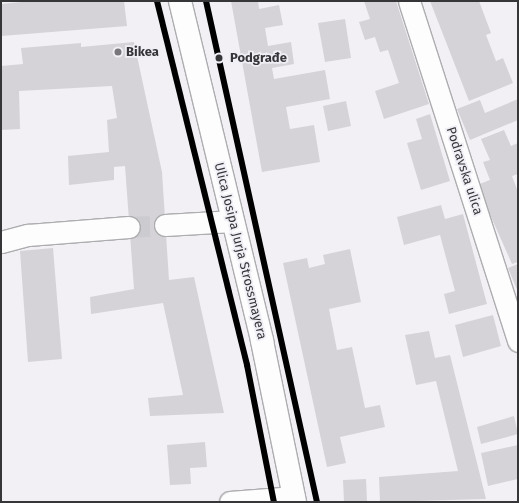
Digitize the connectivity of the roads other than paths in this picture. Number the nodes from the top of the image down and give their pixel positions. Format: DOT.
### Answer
graph roads {
  1 [pos="180,1"];
  2 [pos="409,1"];
  3 [pos="233,221"];
  4 [pos="165,225"];
  5 [pos="129,227"];
  6 [pos="1,242"];
  7 [pos="518,341"];
  8 [pos="294,499"];
  9 [pos="230,502"];
  1 -- 3 [label="main road, Ulica Josipa Jurja Strossmayera"];
  2 -- 7 [label="street, Podravska ulica"];
  3 -- 4 [label="street"];
  3 -- 8 [label="main road, Ulica Josipa Jurja Strossmayera"];
  5 -- 6 [label="street"];
  8 -- 9 [label="street"];
}
